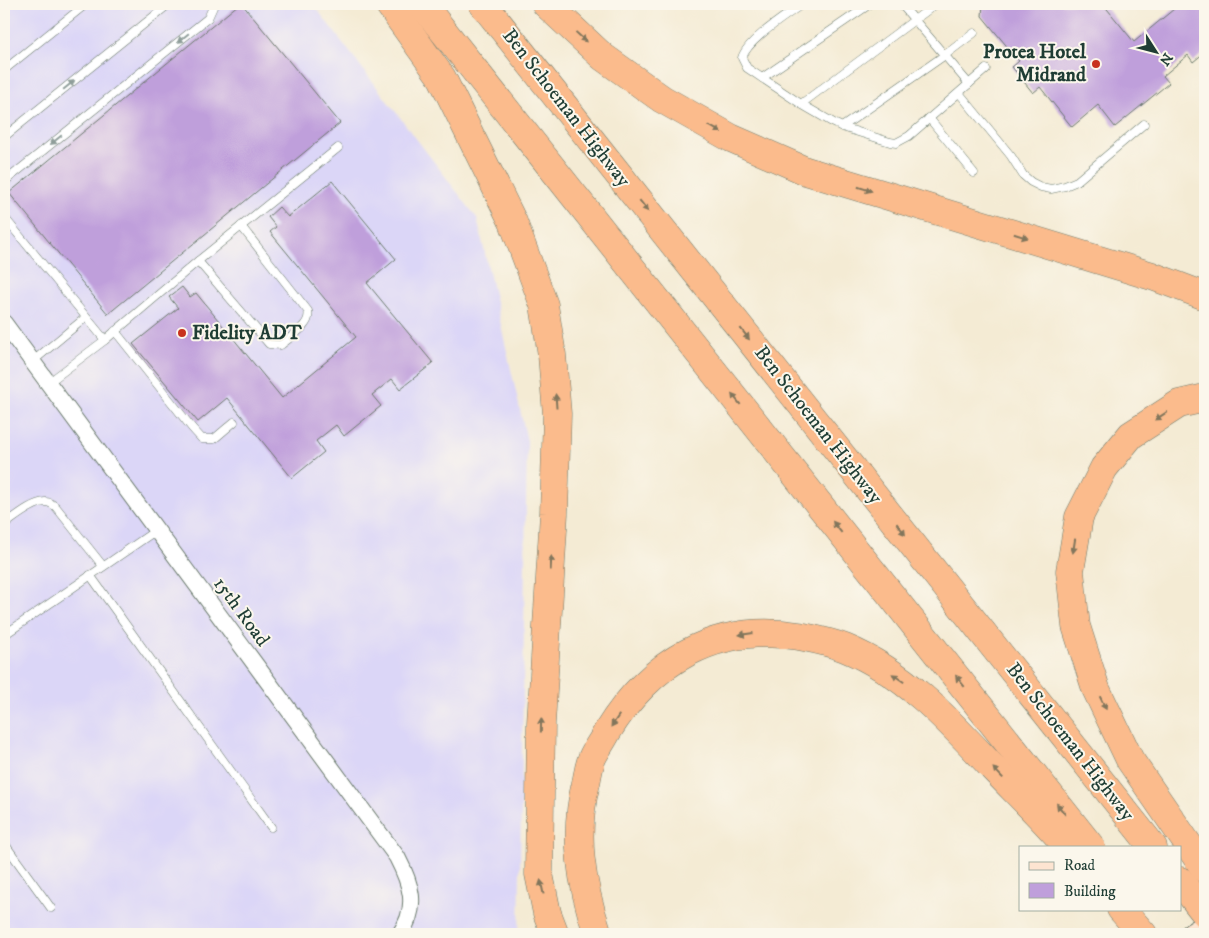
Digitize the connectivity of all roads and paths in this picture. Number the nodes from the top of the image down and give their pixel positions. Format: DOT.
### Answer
graph roads {
  1 [pos="86,4"];
  2 [pos="169,4"];
  3 [pos="209,4"];
  4 [pos="389,4"];
  5 [pos="422,4"];
  6 [pos="483,4"];
  7 [pos="546,4"];
  8 [pos="802,4"];
  9 [pos="870,4"];
  10 [pos="901,4"];
  11 [pos="936,4"];
  12 [pos="915,20"];
  13 [pos="974,33"];
  14 [pos="945,55"];
  15 [pos="986,69"];
  16 [pos="4,70"];
  17 [pos="762,78"];
  18 [pos="969,84"];
  19 [pos="960,94"];
  20 [pos="801,104"];
  21 [pos="929,118"];
  22 [pos="1144,124"];
  23 [pos="842,127"];
  24 [pos="4,137"];
  25 [pos="338,148"];
  26 [pos="974,173"];
  27 [pos="4,182"];
  28 [pos="4,217"];
  29 [pos="241,226"];
  30 [pos="198,261"];
  31 [pos="1205,296"];
  32 [pos="85,318"];
  33 [pos="4,323"];
  34 [pos="115,331"];
  35 [pos="104,340"];
  36 [pos="32,362"];
  37 [pos="47,383"];
  38 [pos="1205,398"];
  39 [pos="234,422"];
  40 [pos="4,525"];
  41 [pos="155,530"];
  42 [pos="103,566"];
  43 [pos="90,575"];
  44 [pos="4,635"];
  45 [pos="271,827"];
  46 [pos="4,843"];
  47 [pos="1067,846"];
  48 [pos="1090,846"];
  49 [pos="1152,846"];
  50 [pos="1205,869"];
  51 [pos="1182,883"];
  52 [pos="51,908"];
  53 [pos="1123,910"];
  54 [pos="1142,910"];
  55 [pos="1205,912"];
  56 [pos="1205,926"];
  57 [pos="400,934"];
  58 [pos="555,934"];
  59 [pos="598,934"];
  60 [pos="1143,934"];
  61 [pos="1161,934"];
  62 [pos="1192,934"];
  1 -- 16 [label="lane"];
  24 -- 2 [label="lane, one-way"];
  3 -- 27 [label="lane, one-way"];
  58 -- 4 [label="highway, one-way"];
  48 -- 5 [label="highway, one-way"];
  6 -- 49 [label="highway, Ben Schoeman Highway, one-way"];
  7 -- 31 [label="highway, one-way"];
  8 -- 17 [label="lane"];
  9 -- 17 [label="lane"];
  10 -- 12 [label="lane"];
  11 -- 12 [label="lane"];
  12 -- 14 [label="lane"];
  12 -- 20 [label="lane"];
  13 -- 14 [label="lane"];
  14 -- 18 [label="lane"];
  14 -- 23 [label="lane"];
  15 -- 18 [label="lane"];
  17 -- 20 [label="lane"];
  18 -- 19 [label="lane"];
  19 -- 21 [label="lane"];
  19 -- 22 [label="lane"];
  20 -- 23 [label="lane"];
  21 -- 23 [label="lane"];
  21 -- 26 [label="lane"];
  25 -- 29 [label="lane"];
  28 -- 32 [label="lane"];
  29 -- 30 [label="lane"];
  29 -- 30 [label="lane"];
  30 -- 34 [label="lane"];
  32 -- 35 [label="lane"];
  32 -- 36 [label="lane"];
  33 -- 36 [label="street, 15th Road"];
  34 -- 35 [label="lane"];
  34 -- 39 [label="lane"];
  35 -- 37 [label="lane"];
  36 -- 37 [label="street, 15th Road"];
  37 -- 41 [label="street, 15th Road"];
  38 -- 50 [label="highway, one-way"];
  40 -- 42 [label="lane"];
  41 -- 42 [label="lane"];
  41 -- 57 [label="street, 15th Road"];
  42 -- 43 [label="lane"];
  43 -- 44 [label="lane"];
  43 -- 45 [label="lane"];
  46 -- 52 [label="lane"];
  47 -- 59 [label="highway, one-way"];
  51 -- 55 [label="highway"];
  53 -- 60 [label="highway"];
  54 -- 61 [label="highway"];
  56 -- 62 [label="main road"];
}
